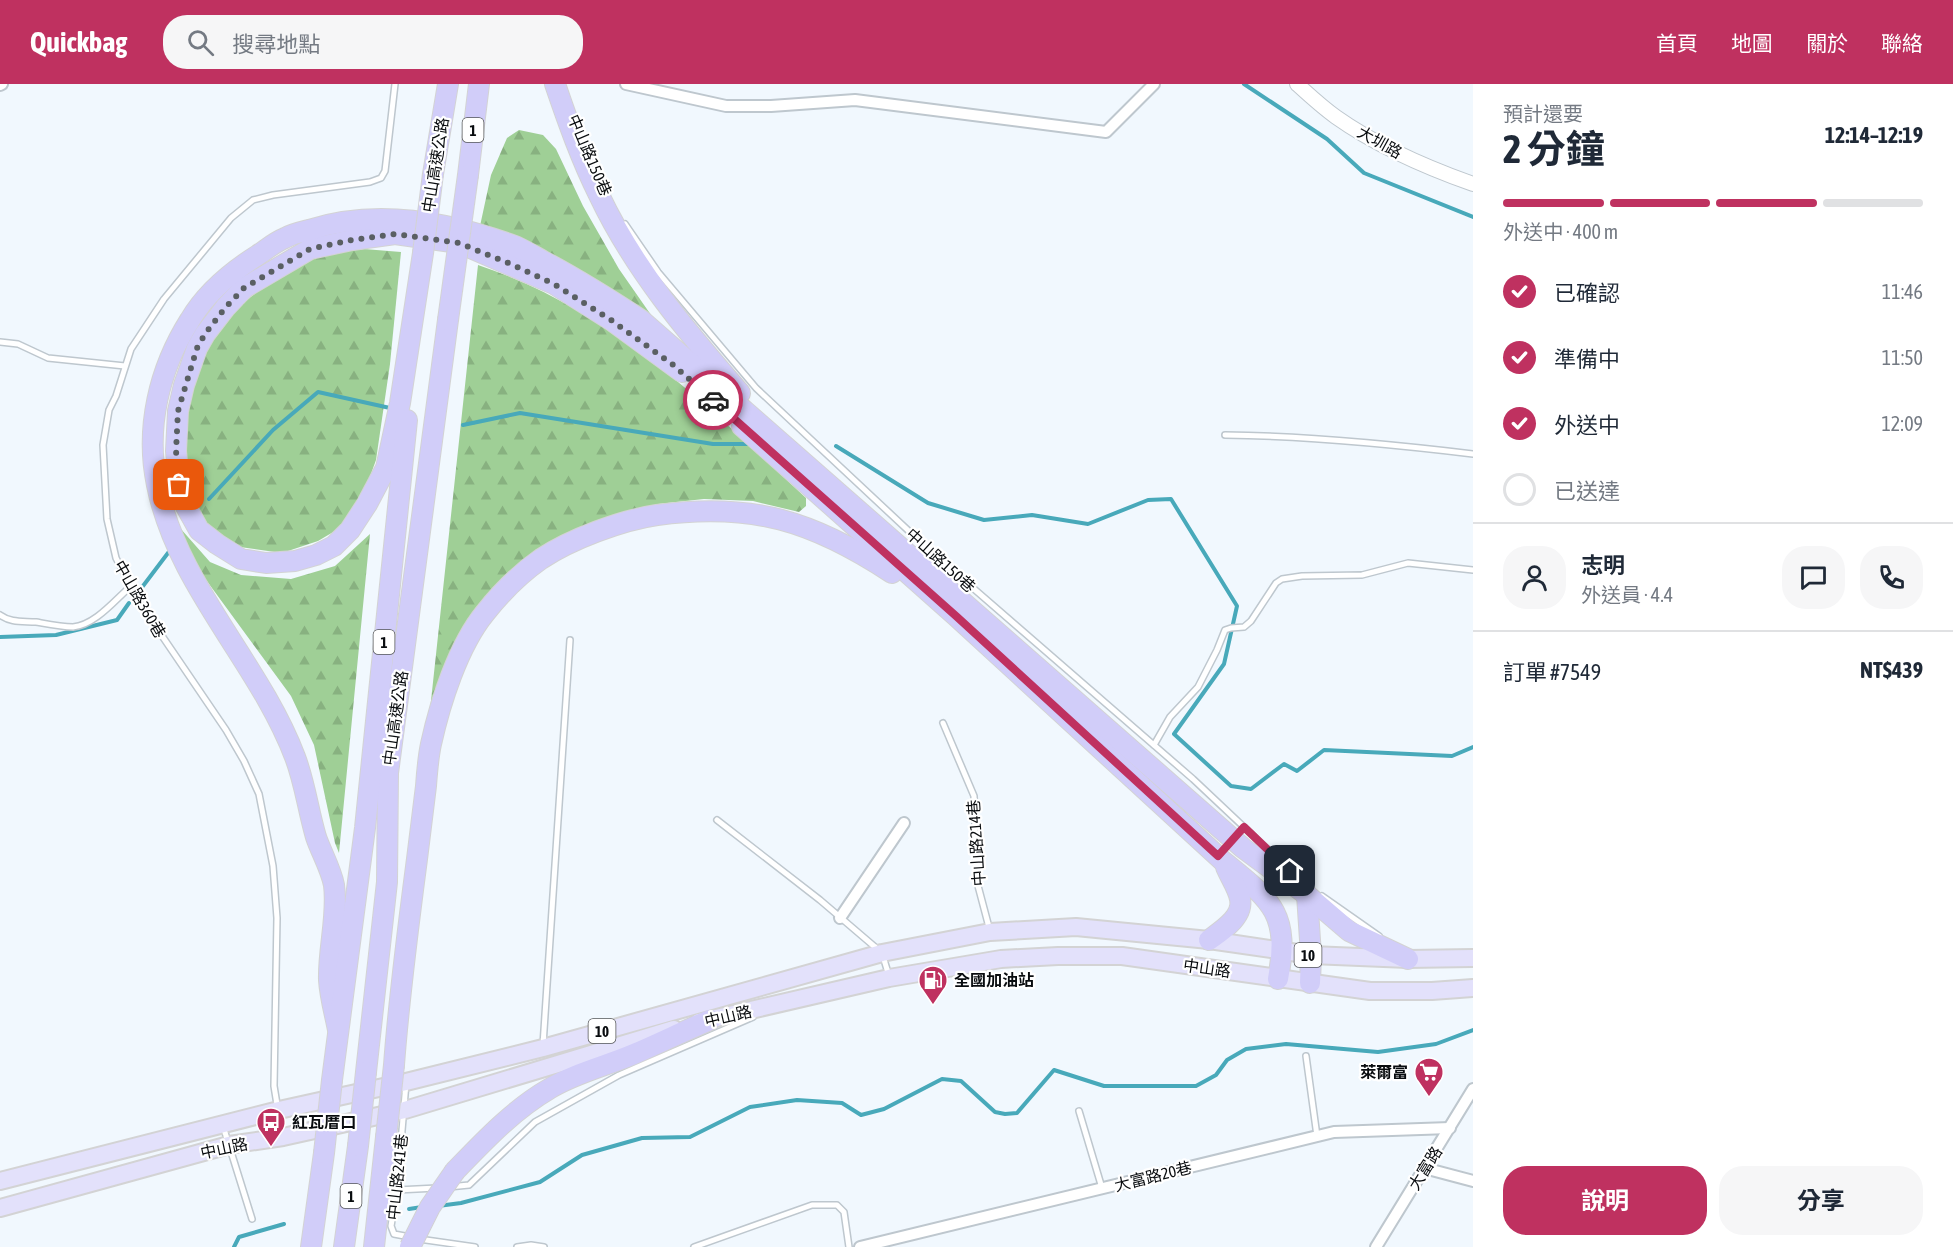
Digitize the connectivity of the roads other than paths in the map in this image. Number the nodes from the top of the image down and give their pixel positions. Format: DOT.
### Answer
graph roads {
  1 [pos="395,84"];
  2 [pos="448,84"];
  3 [pos="478,84"];
  4 [pos="555,84"];
  5 [pos="626,84"];
  6 [pos="1154,84"];
  7 [pos="1297,84"];
  8 [pos="570,107"];
  9 [pos="574,117"];
  10 [pos="594,167"];
  11 [pos="1473,183"];
  12 [pos="613,207"];
  13 [pos="619,216"];
  14 [pos="423,253"];
  15 [pos="0,342"];
  16 [pos="124,366"];
  17 [pos="771,434"];
  18 [pos="1225,435"];
  19 [pos="1473,454"];
  20 [pos="1473,570"];
  21 [pos="130,587"];
  22 [pos="0,615"];
  23 [pos="956,616"];
  24 [pos="570,640"];
  25 [pos="943,723"];
  26 [pos="1154,746"];
  27 [pos="717,820"];
  28 [pos="904,823"];
  29 [pos="1239,833"];
  30 [pos="1221,859"];
  31 [pos="1307,888"];
  32 [pos="840,918"];
  33 [pos="990,932"];
  34 [pos="1209,940"];
  35 [pos="1283,952"];
  36 [pos="882,953"];
  37 [pos="1311,955"];
  38 [pos="1473,958"];
  39 [pos="1408,959"];
  40 [pos="890,978"];
  41 [pos="1278,979"];
  42 [pos="1310,983"];
  43 [pos="1473,988"];
  44 [pos="786,1002"];
  45 [pos="710,1020"];
  46 [pos="338,1030"];
  47 [pos="543,1048"];
  48 [pos="1306,1056"];
  49 [pos="406,1082"];
  50 [pos="1473,1090"];
  51 [pos="279,1110"];
  52 [pos="405,1110"];
  53 [pos="1079,1111"];
  54 [pos="223,1126"];
  55 [pos="1450,1128"];
  56 [pos="1317,1136"];
  57 [pos="283,1137"];
  58 [pos="229,1145"];
  59 [pos="1424,1168"];
  60 [pos="0,1181"];
  61 [pos="1473,1181"];
  62 [pos="1102,1188"];
  63 [pos="397,1190"];
  64 [pos="0,1208"];
  65 [pos="252,1219"];
  66 [pos="429,1244"];
  67 [pos="311,1247"];
  68 [pos="344,1247"];
  69 [pos="374,1247"];
  70 [pos="410,1247"];
  71 [pos="475,1247"];
  72 [pos="517,1247"];
  73 [pos="544,1247"];
  74 [pos="694,1247"];
  75 [pos="849,1247"];
  76 [pos="860,1247"];
  77 [pos="1376,1247"];
  1 -- 16 [label="lane, 中山路360巷"];
  2 -- 14 [label="highway, 中山高速公路 / 1, bridge"];
  3 -- 68 [label="highway, 中山高速公路 / 1, bridge"];
  4 -- 17 [label="highway"];
  5 -- 6 [label="street"];
  7 -- 11 [label="street, 大圳路"];
  8 -- 9 [label="lane, 中山路150巷"];
  10 -- 12 [label="lane, 中山路150巷"];
  13 -- 26 [label="lane, 中山路150巷"];
  14 -- 23 [label="highway"];
  14 -- 46 [label="highway, 中山高速公路 / 1"];
  15 -- 16 [label="lane"];
  16 -- 21 [label="lane, 中山路360巷"];
  17 -- 29 [label="highway"];
  17 -- 46 [label="highway"];
  18 -- 19 [label="lane"];
  20 -- 26 [label="lane"];
  21 -- 22 [label="lane"];
  21 -- 51 [label="lane, 中山路360巷"];
  23 -- 30 [label="highway"];
  23 -- 69 [label="highway, bridge"];
  24 -- 47 [label="lane"];
  25 -- 33 [label="lane, 中山路214巷"];
  26 -- 29 [label="lane, 中山路150巷"];
  27 -- 32 [label="lane"];
  28 -- 32 [label="street"];
  29 -- 30 [label="lane"];
  29 -- 31 [label="highway"];
  30 -- 34 [label="highway"];
  30 -- 35 [label="highway"];
  31 -- 37 [label="highway"];
  31 -- 39 [label="highway"];
  32 -- 36 [label="lane"];
  33 -- 34 [label="main road, 中山路 / 10"];
  33 -- 36 [label="main road, 中山路 / 10"];
  34 -- 35 [label="main road, 中山路 / 10"];
  35 -- 37 [label="main road, 中山路 / 10"];
  35 -- 41 [label="highway"];
  36 -- 40 [label="lane"];
  36 -- 47 [label="main road, 中山路 / 10"];
  37 -- 39 [label="main road, 中山路 / 10"];
  37 -- 42 [label="highway"];
  38 -- 39 [label="main road, 中山路 / 10"];
  40 -- 41 [label="main road, 中山路 / 10"];
  40 -- 44 [label="main road, 中山路 / 10"];
  41 -- 42 [label="main road, 中山路 / 10"];
  42 -- 43 [label="main road, 中山路 / 10"];
  44 -- 45 [label="main road, 中山路 / 10"];
  44 -- 63 [label="lane"];
  45 -- 52 [label="main road, 中山路 / 10"];
  45 -- 70 [label="highway, bridge"];
  46 -- 67 [label="highway, 中山高速公路 / 1, bridge"];
  47 -- 49 [label="main road, 中山路 / 10"];
  48 -- 56 [label="lane"];
  49 -- 51 [label="main road, 中山路 / 10"];
  49 -- 52 [label="lane, 中山路241巷"];
  50 -- 55 [label="street, 大富路"];
  51 -- 54 [label="main road, 中山路 / 10"];
  51 -- 57 [label="lane, 中山路360巷"];
  52 -- 57 [label="main road, 中山路 / 10"];
  52 -- 63 [label="lane, 中山路241巷"];
  53 -- 62 [label="lane"];
  54 -- 58 [label="lane"];
  54 -- 60 [label="main road, 中山路 / 10"];
  55 -- 56 [label="street, 大富路20巷"];
  55 -- 59 [label="street, 大富路"];
  56 -- 62 [label="street, 大富路20巷"];
  57 -- 58 [label="main road, 中山路 / 10"];
  58 -- 64 [label="main road, 中山路 / 10"];
  58 -- 65 [label="lane"];
  59 -- 61 [label="street"];
  59 -- 77 [label="street, 大富路"];
  62 -- 76 [label="street, 大富路20巷"];
  63 -- 66 [label="lane, 中山路241巷"];
  66 -- 71 [label="lane, 中山路241巷"];
  72 -- 73 [label="lane"];
  74 -- 75 [label="lane"];
}
